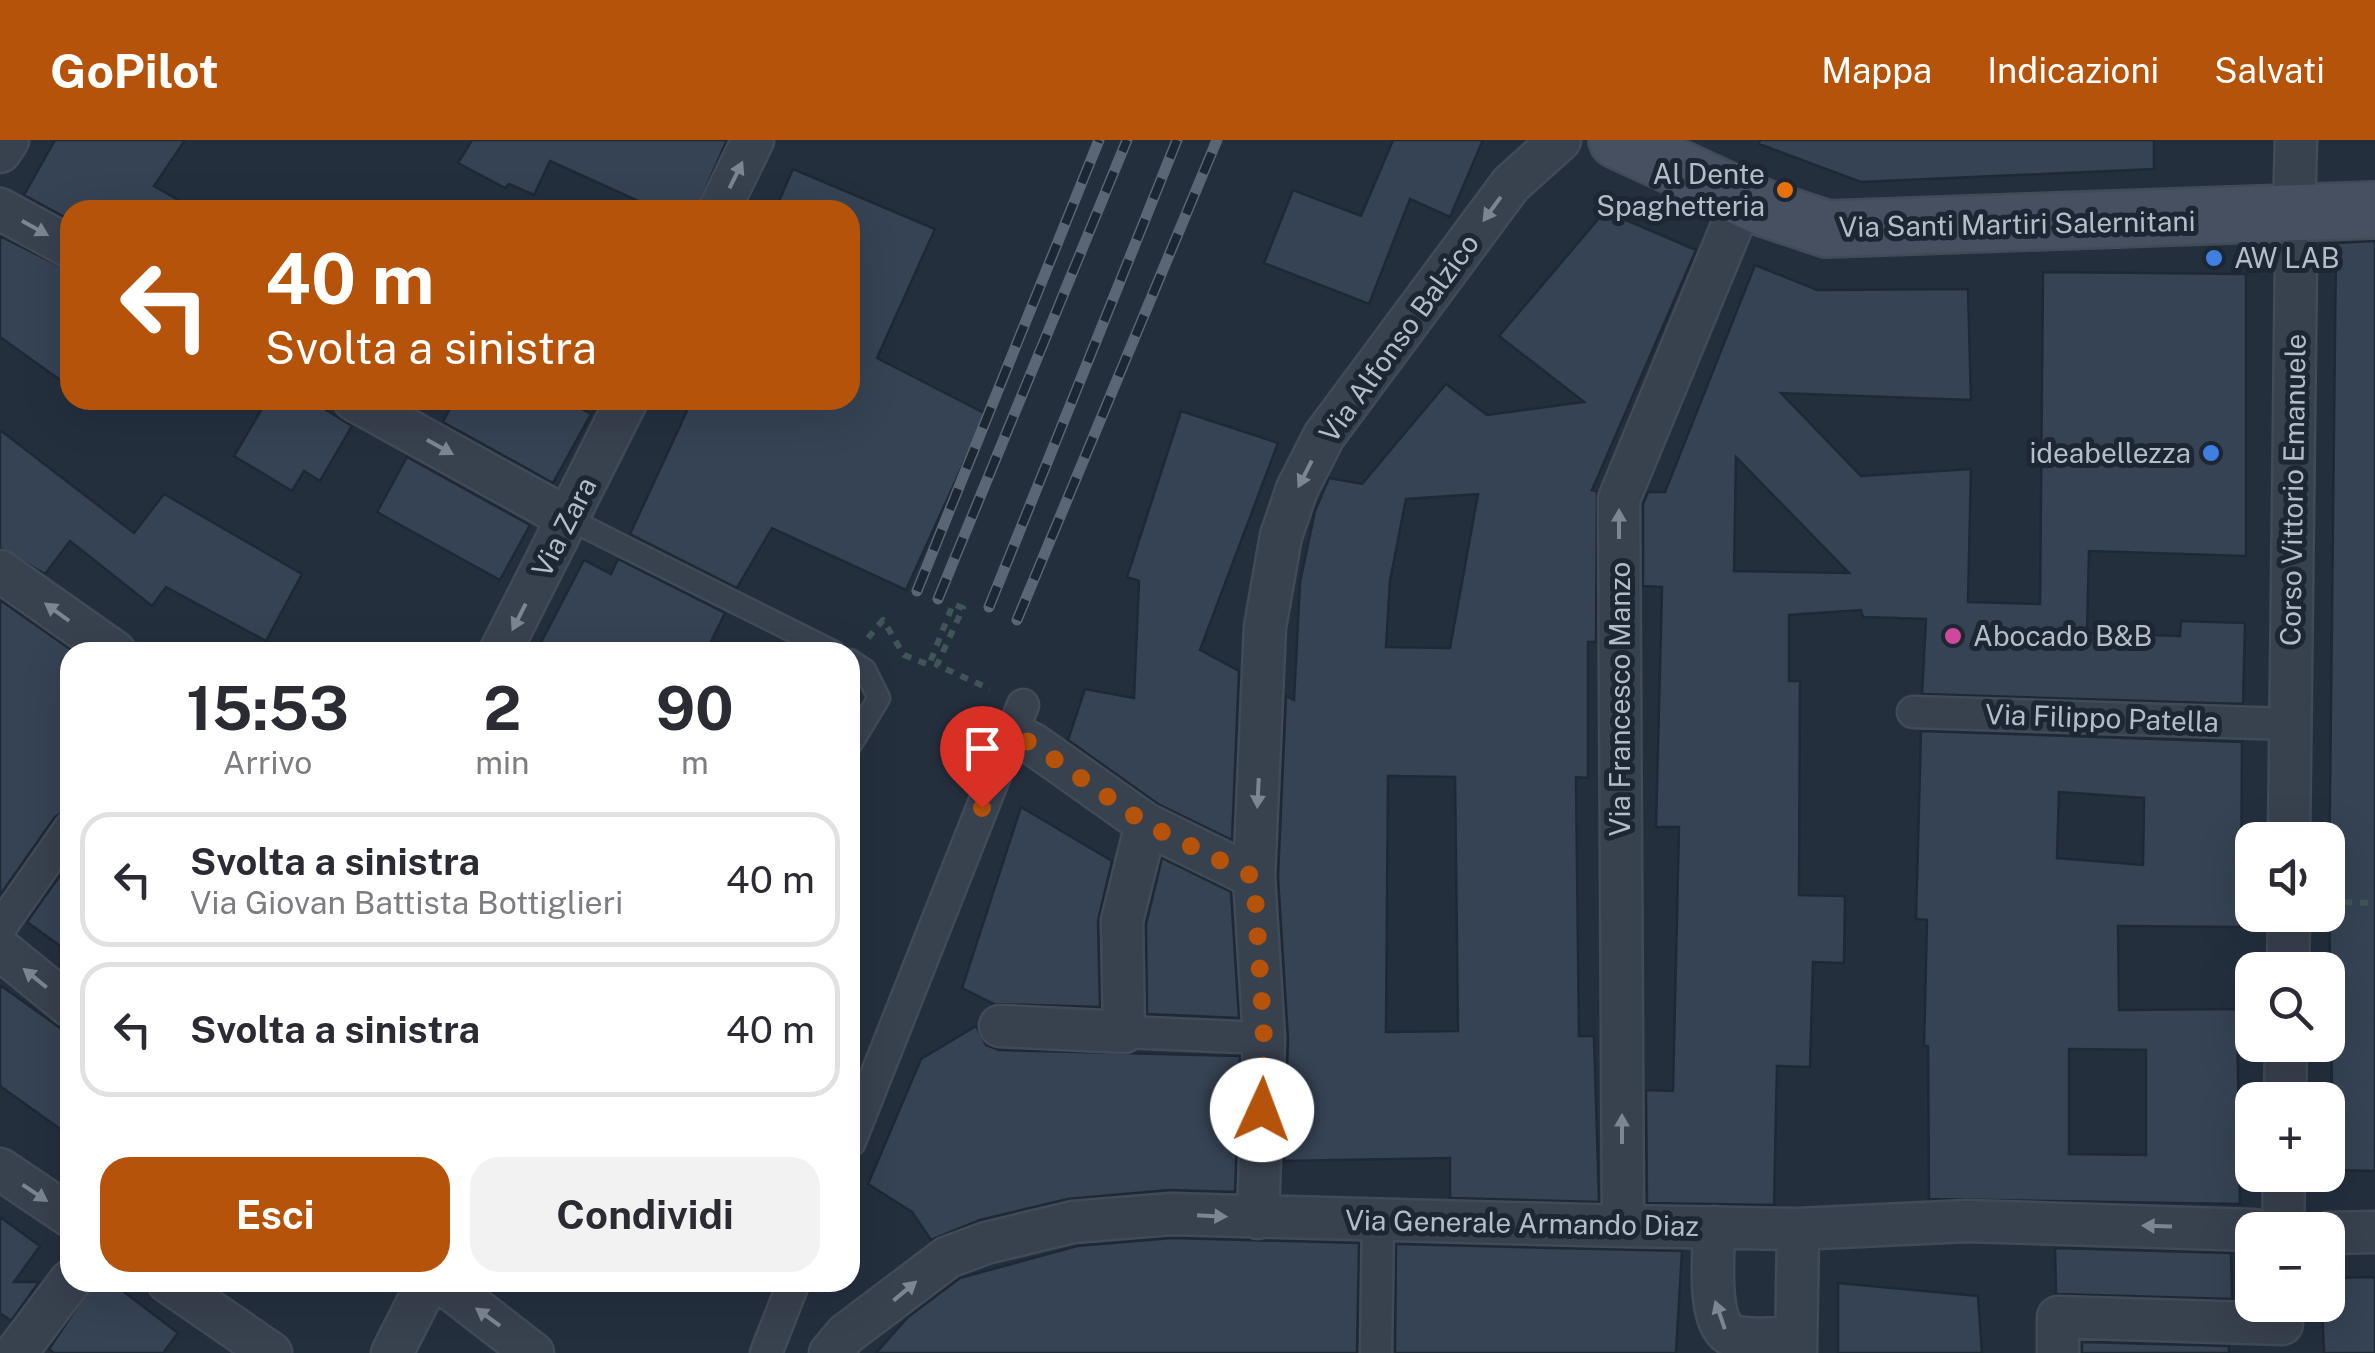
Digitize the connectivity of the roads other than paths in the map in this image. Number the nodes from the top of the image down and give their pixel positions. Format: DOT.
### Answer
graph roads {
  1 [pos="8,140"];
  2 [pos="753,140"];
  3 [pos="1560,140"];
  4 [pos="1617,140"];
  5 [pos="2296,140"];
  6 [pos="0,152"];
  7 [pos="1744,197"];
  8 [pos="724,200"];
  9 [pos="0,209"];
  10 [pos="2375,210"];
  11 [pos="2295,236"];
  12 [pos="60,242"];
  13 [pos="372,410"];
  14 [pos="622,410"];
  15 [pos="570,519"];
  16 [pos="0,571"];
  17 [pos="100,642"];
  18 [pos="505,642"];
  19 [pos="814,642"];
  20 [pos="860,661"];
  21 [pos="1913,712"];
  22 [pos="1017,719"];
  23 [pos="2290,724"];
  24 [pos="860,729"];
  25 [pos="2290,822"];
  26 [pos="1146,824"];
  27 [pos="60,842"];
  28 [pos="1254,877"];
  29 [pos="0,928"];
  30 [pos="0,949"];
  31 [pos="60,998"];
  32 [pos="1000,1026"];
  33 [pos="1124,1032"];
  34 [pos="1264,1038"];
  35 [pos="860,1116"];
  36 [pos="0,1169"];
  37 [pos="60,1209"];
  38 [pos="1258,1218"];
  39 [pos="1378,1220"];
  40 [pos="1623,1226"];
  41 [pos="1714,1227"];
  42 [pos="1798,1229"];
  43 [pos="2235,1229"];
  44 [pos="2375,1232"];
  45 [pos="2345,1233"];
  46 [pos="62,1292"];
  47 [pos="183,1292"];
  48 [pos="423,1292"];
  49 [pos="454,1292"];
  50 [pos="790,1292"];
  51 [pos="2282,1328"];
  52 [pos="1796,1346"];
  53 [pos="16,1353"];
  54 [pos="271,1353"];
  55 [pos="392,1353"];
  56 [pos="533,1353"];
  57 [pos="766,1353"];
  58 [pos="830,1353"];
  59 [pos="1376,1353"];
  60 [pos="2058,1353"];
  1 -- 6 [label="street"];
  8 -- 2 [label="street, one-way"];
  3 -- 28 [label="street, Via Alfonso Balzico, one-way"];
  4 -- 7 [label="main road, Via Santi Martiri Salernitani"];
  5 -- 11 [label="street, Corso Vittorio Emanuele"];
  7 -- 11 [label="main road, Via Santi Martiri Salernitani"];
  40 -- 7 [label="street, Via Francesco Manzo, one-way"];
  9 -- 12 [label="street, one-way"];
  10 -- 11 [label="main road, Via Santi Martiri Salernitani"];
  11 -- 23 [label="street, Corso Vittorio Emanuele"];
  13 -- 15 [label="street, one-way"];
  14 -- 15 [label="street, Via Zara"];
  15 -- 18 [label="street, Via Zara, one-way"];
  15 -- 19 [label="lane"];
  17 -- 16 [label="street, one-way"];
  20 -- 24 [label="lane"];
  21 -- 23 [label="street, Via Filippo Patella"];
  22 -- 26 [label="street"];
  22 -- 35 [label="street"];
  23 -- 25 [label="street, Corso Vittorio Emanuele"];
  26 -- 28 [label="street"];
  26 -- 33 [label="street"];
  27 -- 29 [label="street"];
  28 -- 34 [label="street, Via Alfonso Balzico"];
  31 -- 30 [label="street, one-way"];
  32 -- 33 [label="street"];
  33 -- 34 [label="street"];
  34 -- 38 [label="street, Via Alfonso Balzico"];
  36 -- 37 [label="street, one-way"];
  38 -- 39 [label="street, Via Generale Armando Diaz"];
  58 -- 38 [label="street, Via Generale Armando Diaz, one-way"];
  39 -- 40 [label="street, Via Generale Armando Diaz"];
  39 -- 59 [label="street"];
  40 -- 41 [label="street, Via Generale Armando Diaz"];
  41 -- 42 [label="street, Via Generale Armando Diaz"];
  52 -- 41 [label="street, one-way"];
  43 -- 42 [label="street, Via Generale Armando Diaz, one-way"];
  42 -- 52 [label="street"];
  44 -- 45 [label="street"];
  46 -- 53 [label="street"];
  47 -- 54 [label="street"];
  48 -- 55 [label="street"];
  56 -- 49 [label="street, one-way"];
  50 -- 57 [label="street"];
  51 -- 60 [label="street"];
}
